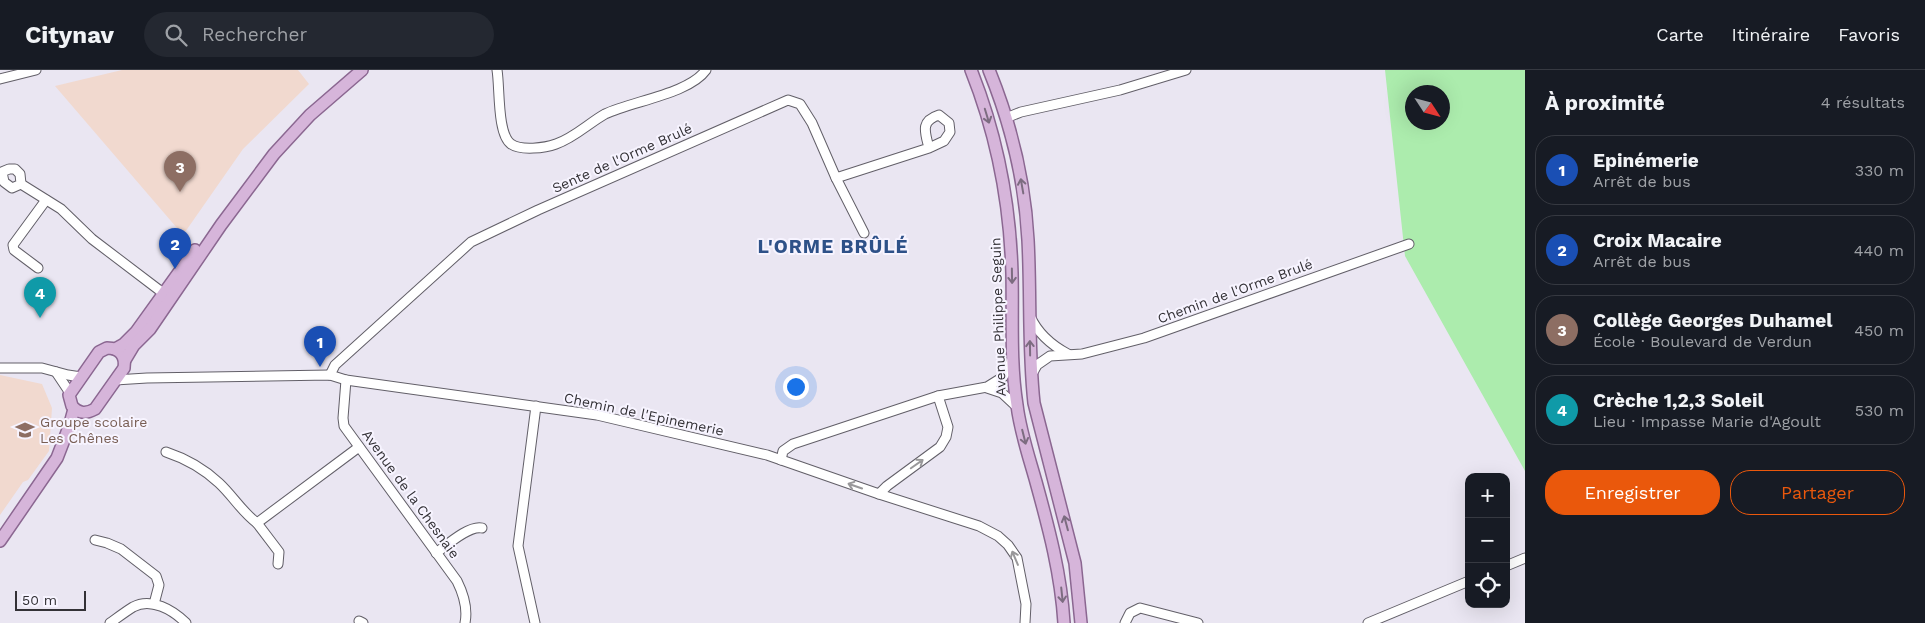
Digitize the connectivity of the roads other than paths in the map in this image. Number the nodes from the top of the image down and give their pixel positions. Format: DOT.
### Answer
graph roads {
  1 [pos="36,70"];
  2 [pos="349,70"];
  3 [pos="362,70"];
  4 [pos="497,70"];
  5 [pos="706,70"];
  6 [pos="971,70"];
  7 [pos="989,70"];
  8 [pos="1186,70"];
  9 [pos="0,79"];
  10 [pos="1006,118"];
  11 [pos="929,148"];
  12 [pos="1,171"];
  13 [pos="836,178"];
  14 [pos="21,184"];
  15 [pos="46,200"];
  16 [pos="864,233"];
  17 [pos="1408,244"];
  18 [pos="38,268"];
  19 [pos="167,296"];
  20 [pos="1030,315"];
  21 [pos="115,349"];
  22 [pos="1068,354"];
  23 [pos="1012,359"];
  24 [pos="124,363"];
  25 [pos="0,368"];
  26 [pos="56,372"];
  27 [pos="330,375"];
  28 [pos="1031,376"];
  29 [pos="82,377"];
  30 [pos="147,378"];
  31 [pos="116,380"];
  32 [pos="346,380"];
  33 [pos="986,388"];
  34 [pos="70,393"];
  35 [pos="938,396"];
  36 [pos="536,406"];
  37 [pos="1017,407"];
  38 [pos="74,409"];
  39 [pos="86,413"];
  40 [pos="70,427"];
  41 [pos="359,447"];
  42 [pos="166,452"];
  43 [pos="781,460"];
  44 [pos="879,494"];
  45 [pos="257,523"];
  46 [pos="482,528"];
  47 [pos="95,540"];
  48 [pos="0,541"];
  49 [pos="436,553"];
  50 [pos="1525,558"];
  51 [pos="278,564"];
  52 [pos="1510,564"];
  53 [pos="1465,584"];
  54 [pos="154,604"];
  55 [pos="110,623"];
  56 [pos="186,623"];
  57 [pos="465,623"];
  58 [pos="534,623"];
  59 [pos="1025,623"];
  60 [pos="1064,623"];
  61 [pos="1081,623"];
  62 [pos="1125,623"];
  63 [pos="1198,623"];
  64 [pos="1368,623"];
  1 -- 9 [label="street"];
  2 -- 19 [label="main road"];
  3 -- 19 [label="main road"];
  4 -- 5 [label="street"];
  6 -- 23 [label="main road, Avenue Philippe Seguin, one-way"];
  7 -- 10 [label="main road"];
  8 -- 10 [label="street"];
  20 -- 10 [label="main road, one-way"];
  11 -- 13 [label="street"];
  12 -- 14 [label="street"];
  12 -- 14 [label="street"];
  13 -- 16 [label="street, Sente de l'Orme Brulé"];
  13 -- 27 [label="street, Sente de l'Orme Brulé"];
  14 -- 15 [label="street"];
  15 -- 18 [label="street"];
  15 -- 19 [label="street"];
  17 -- 22 [label="street, Chemin de l'Orme Brulé"];
  19 -- 21 [label="main road"];
  19 -- 24 [label="main road"];
  20 -- 22 [label="street"];
  28 -- 20 [label="main road, one-way"];
  21 -- 24 [label="main road"];
  21 -- 29 [label="main road"];
  22 -- 28 [label="street, Chemin de l'Orme Brulé"];
  23 -- 33 [label="street"];
  23 -- 37 [label="main road, Avenue Philippe Seguin"];
  24 -- 30 [label="street, Chemin de l'Epinemerie"];
  24 -- 31 [label="main road"];
  25 -- 26 [label="street"];
  26 -- 29 [label="street"];
  26 -- 34 [label="street"];
  27 -- 30 [label="street, Chemin de l'Epinemerie"];
  27 -- 32 [label="street, Chemin de l'Epinemerie"];
  61 -- 28 [label="main road, one-way"];
  29 -- 34 [label="main road"];
  30 -- 31 [label="street, Chemin de l'Epinemerie"];
  31 -- 39 [label="main road"];
  32 -- 36 [label="street, Chemin de l'Epinemerie"];
  32 -- 41 [label="street, Avenue de la Chesnaie"];
  33 -- 35 [label="street"];
  33 -- 37 [label="street"];
  34 -- 38 [label="main road"];
  35 -- 43 [label="street"];
  44 -- 35 [label="street, one-way"];
  36 -- 43 [label="street, Chemin de l'Epinemerie"];
  36 -- 58 [label="street"];
  37 -- 60 [label="main road, Avenue Philippe Seguin, one-way"];
  38 -- 39 [label="main road"];
  38 -- 40 [label="main road"];
  39 -- 40 [label="main road"];
  40 -- 48 [label="main road"];
  41 -- 45 [label="street"];
  41 -- 49 [label="street, Avenue de la Chesnaie"];
  42 -- 45 [label="street"];
  44 -- 43 [label="street, Chemin de l'Epinemerie, one-way"];
  59 -- 44 [label="street, Chemin de l'Epinemerie, one-way"];
  45 -- 51 [label="street"];
  46 -- 49 [label="street"];
  47 -- 54 [label="street"];
  49 -- 57 [label="street, Avenue de la Chesnaie"];
  50 -- 52 [label="street"];
  53 -- 64 [label="street"];
  54 -- 55 [label="street"];
  54 -- 56 [label="street"];
  62 -- 63 [label="street"];
}
